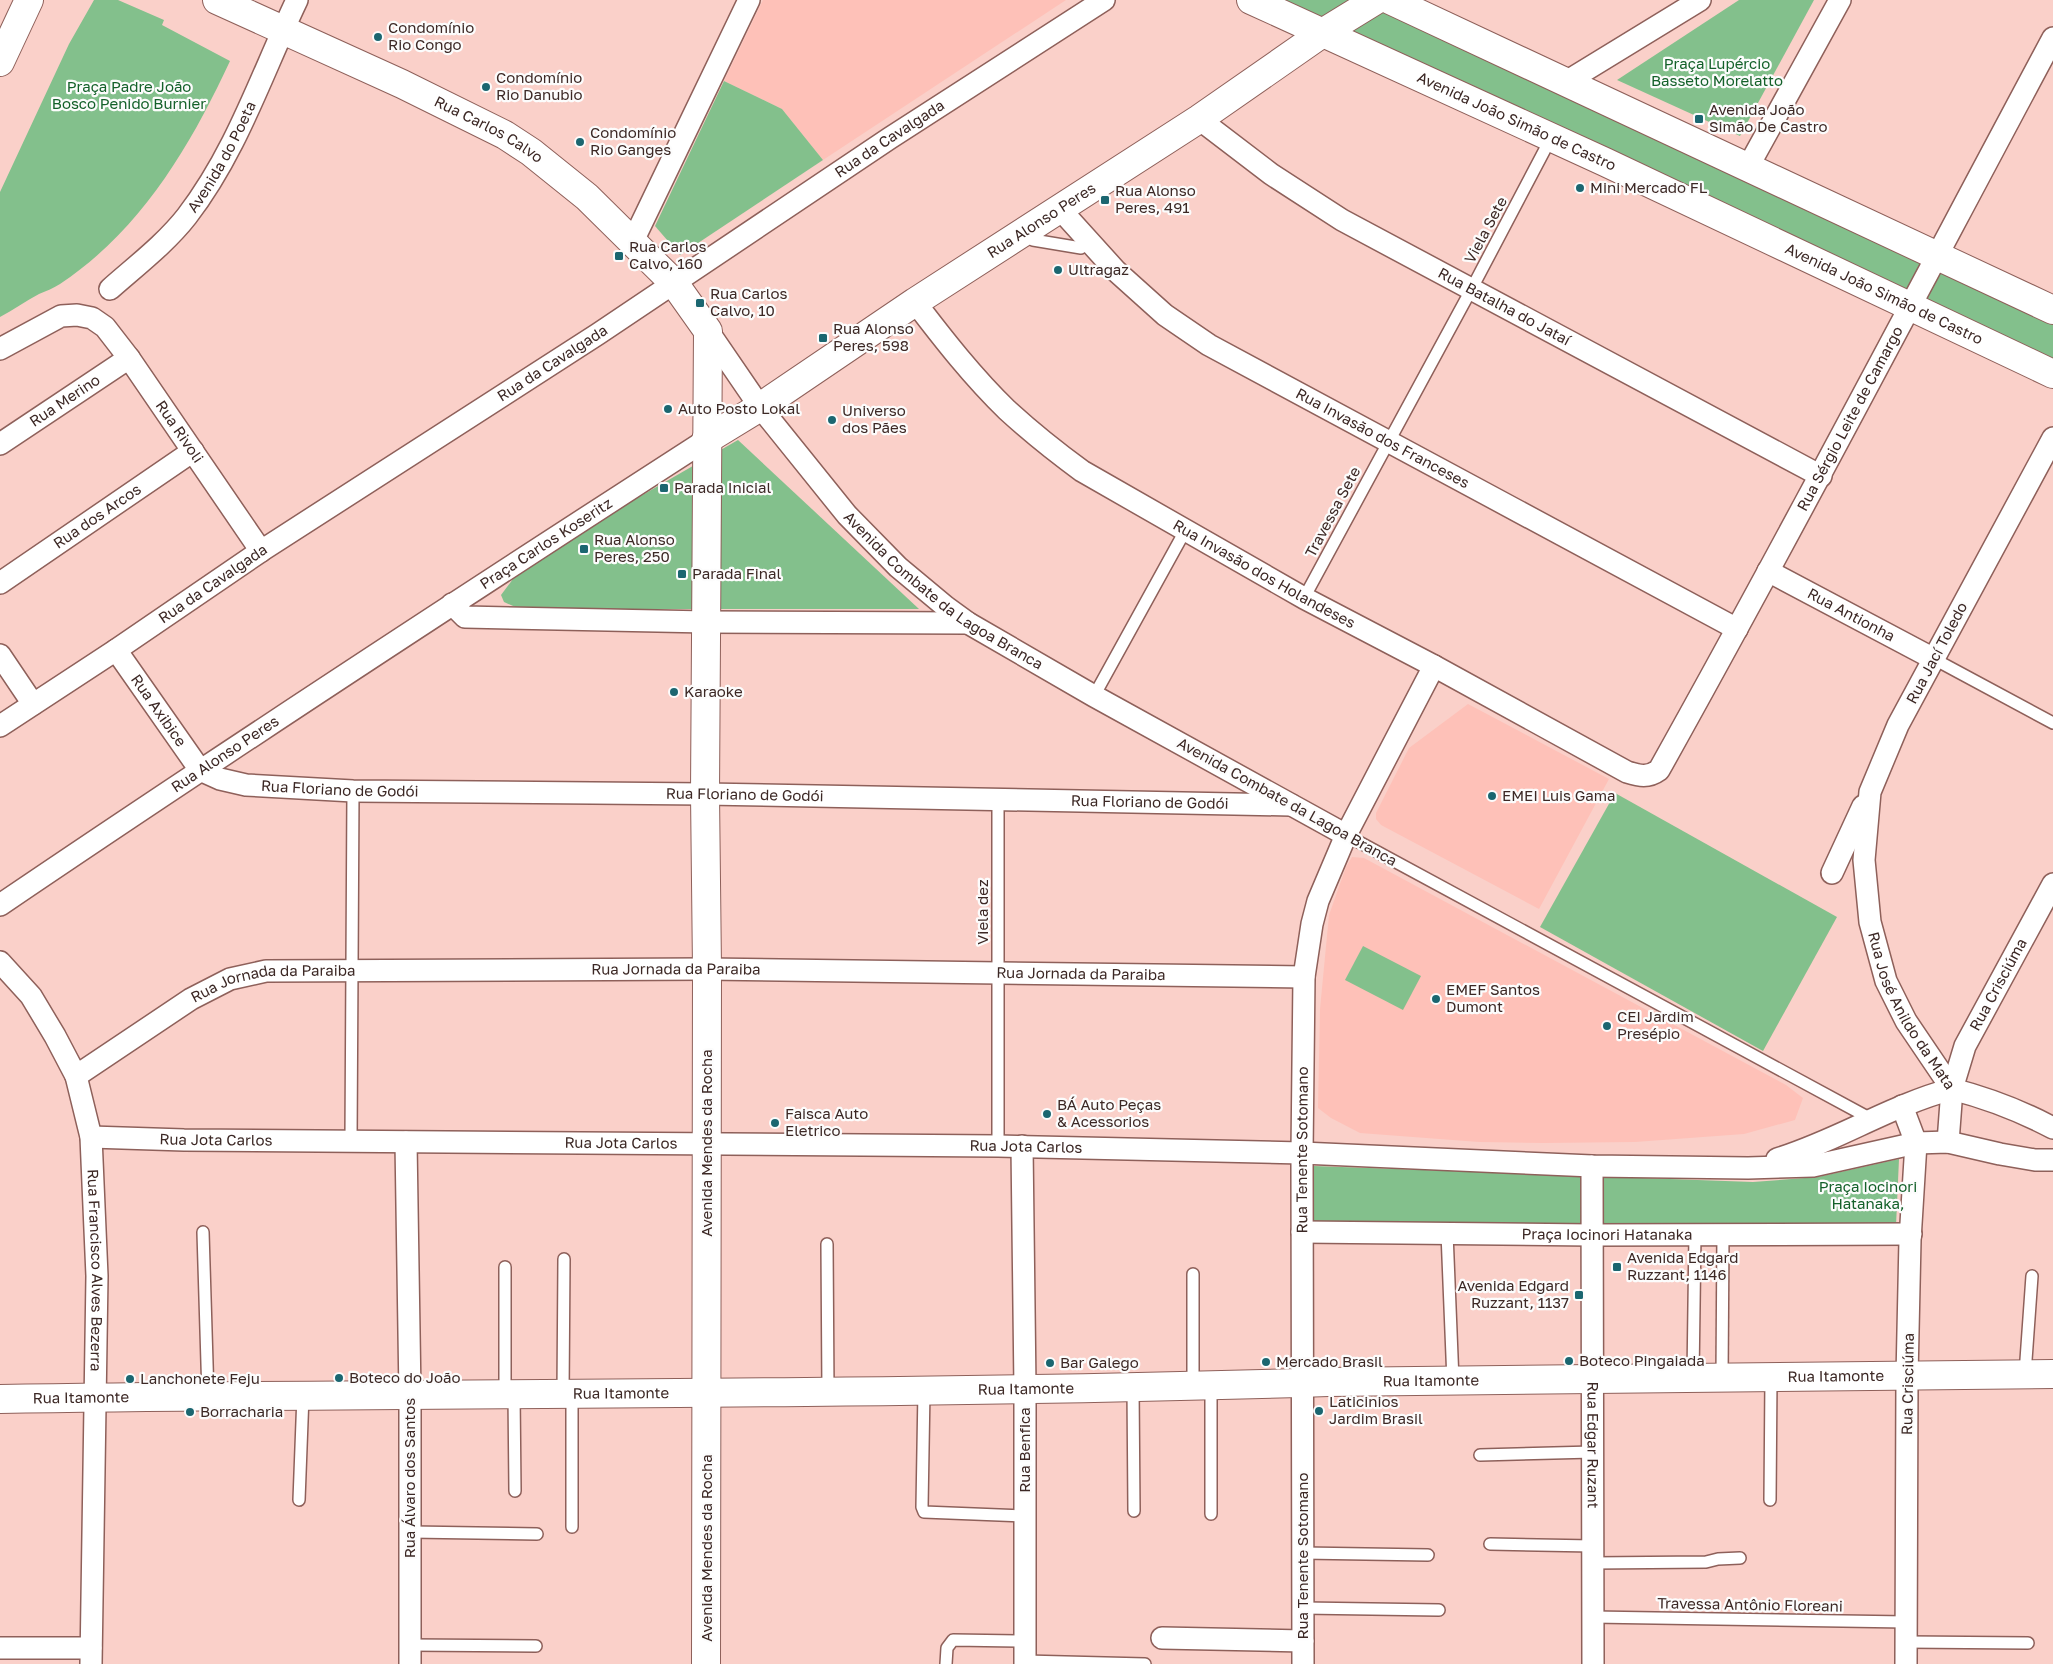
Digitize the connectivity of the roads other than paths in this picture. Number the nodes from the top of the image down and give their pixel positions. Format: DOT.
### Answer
graph roads {
  1 [pos="29,0"];
  2 [pos="217,0"];
  3 [pos="297,0"];
  4 [pos="749,0"];
  5 [pos="1104,0"];
  6 [pos="1251,0"];
  7 [pos="1376,0"];
  8 [pos="1390,0"];
  9 [pos="1700,0"];
  10 [pos="1840,0"];
  11 [pos="283,30"];
  12 [pos="1324,32"];
  13 [pos="2053,38"];
  14 [pos="0,62"];
  15 [pos="1566,82"];
  16 [pos="1199,119"];
  17 [pos="1551,138"];
  18 [pos="1748,168"];
  19 [pos="1059,208"];
  20 [pos="1024,230"];
  21 [pos="633,241"];
  22 [pos="1090,242"];
  23 [pos="1938,256"];
  24 [pos="674,283"];
  25 [pos="110,289"];
  26 [pos="1472,290"];
  27 [pos="915,302"];
  28 [pos="1910,307"];
  29 [pos="2053,310"];
  30 [pos="708,331"];
  31 [pos="0,349"];
  32 [pos="130,358"];
  33 [pos="2053,374"];
  34 [pos="760,407"];
  35 [pos="2053,438"];
  36 [pos="706,440"];
  37 [pos="1389,440"];
  38 [pos="0,444"];
  39 [pos="193,451"];
  40 [pos="1821,476"];
  41 [pos="1184,531"];
  42 [pos="260,552"];
  43 [pos="1768,571"];
  44 [pos="0,584"];
  45 [pos="1304,598"];
  46 [pos="452,604"];
  47 [pos="707,622"];
  48 [pos="968,623"];
  49 [pos="1738,629"];
  50 [pos="116,650"];
  51 [pos="0,655"];
  52 [pos="1934,659"];
  53 [pos="1434,666"];
  54 [pos="1094,696"];
  55 [pos="33,704"];
  56 [pos="2053,723"];
  57 [pos="0,726"];
  58 [pos="200,770"];
  59 [pos="1658,770"];
  60 [pos="353,791"];
  61 [pos="1870,792"];
  62 [pos="705,794"];
  63 [pos="998,799"];
  64 [pos="1291,805"];
  65 [pos="1346,835"];
  66 [pos="1832,872"];
  67 [pos="1866,882"];
  68 [pos="2053,884"];
  69 [pos="0,905"];
  70 [pos="0,962"];
  71 [pos="707,969"];
  72 [pos="352,970"];
  73 [pos="998,972"];
  74 [pos="1304,976"];
  75 [pos="76,1076"];
  76 [pos="1952,1089"];
  77 [pos="1902,1106"];
  78 [pos="1873,1120"];
  79 [pos="2053,1128"];
  80 [pos="91,1137"];
  81 [pos="351,1141"];
  82 [pos="406,1142"];
  83 [pos="1948,1142"];
  84 [pos="1916,1143"];
  85 [pos="707,1144"];
  86 [pos="998,1146"];
  87 [pos="1022,1146"];
  88 [pos="1302,1153"];
  89 [pos="2053,1160"];
  90 [pos="1592,1166"];
  91 [pos="1748,1168"];
  92 [pos="203,1232"];
  93 [pos="1302,1232"];
  94 [pos="1447,1232"];
  95 [pos="1695,1234"];
  96 [pos="1723,1234"];
  97 [pos="1911,1234"];
  98 [pos="1592,1235"];
  99 [pos="827,1244"];
  100 [pos="564,1259"];
  101 [pos="505,1267"];
  102 [pos="1193,1274"];
  103 [pos="2032,1276"];
  104 [pos="2025,1374"];
  105 [pos="2053,1374"];
  106 [pos="1907,1376"];
  107 [pos="1693,1377"];
  108 [pos="1722,1377"];
  109 [pos="1771,1378"];
  110 [pos="1592,1379"];
  111 [pos="1453,1381"];
  112 [pos="1301,1383"];
  113 [pos="1202,1386"];
  114 [pos="1132,1387"];
  115 [pos="1025,1388"];
  116 [pos="924,1390"];
  117 [pos="828,1392"];
  118 [pos="510,1394"];
  119 [pos="568,1394"];
  120 [pos="707,1394"];
  121 [pos="304,1395"];
  122 [pos="410,1395"];
  123 [pos="208,1396"];
  124 [pos="96,1397"];
  125 [pos="0,1399"];
  126 [pos="1593,1452"];
  127 [pos="1480,1455"];
  128 [pos="515,1491"];
  129 [pos="299,1500"];
  130 [pos="1770,1500"];
  131 [pos="1134,1511"];
  132 [pos="1210,1514"];
  133 [pos="1024,1516"];
  134 [pos="572,1527"];
  135 [pos="411,1532"];
  136 [pos="537,1534"];
  137 [pos="1490,1544"];
  138 [pos="1303,1553"];
  139 [pos="1593,1554"];
  140 [pos="1428,1556"];
  141 [pos="1740,1558"];
  142 [pos="1303,1608"];
  143 [pos="1439,1610"];
  144 [pos="1593,1617"];
  145 [pos="1906,1632"];
  146 [pos="1162,1638"];
  147 [pos="1303,1641"];
  148 [pos="2028,1644"];
  149 [pos="536,1646"];
  150 [pos="0,1648"];
  151 [pos="410,1654"];
  152 [pos="1024,1655"];
  153 [pos="91,1656"];
  154 [pos="706,1664"];
  155 [pos="946,1664"];
  156 [pos="1145,1664"];
  157 [pos="1303,1664"];
  158 [pos="1593,1664"];
  159 [pos="1906,1664"];
  1 -- 14 [label="street"];
  2 -- 11 [label="street, Rua Carlos Calvo"];
  3 -- 11 [label="street, Avenida do Poeta"];
  4 -- 21 [label="street"];
  5 -- 24 [label="street, Rua da Cavalgada"];
  6 -- 12 [label="street, Avenida João Simão de Castro"];
  7 -- 12 [label="street, Rua Alonso Peres"];
  8 -- 15 [label="street"];
  9 -- 15 [label="street"];
  10 -- 18 [label="street"];
  11 -- 21 [label="street, Rua Carlos Calvo"];
  11 -- 25 [label="street, Avenida do Poeta"];
  12 -- 16 [label="street, Rua Alonso Peres"];
  12 -- 17 [label="street, Avenida João Simão de Castro"];
  13 -- 23 [label="street, Rua Sérgio Leite de Camargo"];
  15 -- 18 [label="street"];
  16 -- 19 [label="street, Rua Alonso Peres"];
  16 -- 26 [label="street, Rua Batalha do Jataí"];
  17 -- 26 [label="lane, Viela Sete"];
  17 -- 28 [label="street, Avenida João Simão de Castro"];
  18 -- 23 [label="street"];
  19 -- 20 [label="street, Rua Alonso Peres"];
  19 -- 22 [label="street, Rua Invasão dos Franceses"];
  20 -- 22 [label="lane"];
  20 -- 27 [label="street, Rua Alonso Peres"];
  21 -- 24 [label="street, Rua Carlos Calvo"];
  22 -- 37 [label="street, Rua Invasão dos Franceses"];
  23 -- 28 [label="street, Rua Sérgio Leite de Camargo"];
  23 -- 29 [label="street"];
  24 -- 30 [label="street, Rua Carlos Calvo"];
  24 -- 42 [label="street, Rua da Cavalgada"];
  26 -- 37 [label="lane, Viela Sete"];
  26 -- 40 [label="street, Rua Batalha do Jataí"];
  27 -- 34 [label="street, Rua Alonso Peres"];
  27 -- 41 [label="street, Rua Invasão dos Holandeses"];
  28 -- 33 [label="street, Avenida João Simão de Castro"];
  28 -- 40 [label="street, Rua Sérgio Leite de Camargo"];
  30 -- 34 [label="street, Rua Carlos Calvo"];
  30 -- 36 [label="street"];
  31 -- 32 [label="street, Rua Rivoli"];
  32 -- 38 [label="street, Rua Merino"];
  32 -- 39 [label="street, Rua Rivoli"];
  34 -- 36 [label="street, Rua Alonso Peres"];
  34 -- 48 [label="street, Avenida Combate da Lagoa Branca"];
  35 -- 52 [label="street, Rua Jací Toledo"];
  36 -- 46 [label="street, Praça Carlos Koseritz"];
  36 -- 47 [label="street"];
  37 -- 45 [label="lane, Travessa Sete"];
  37 -- 49 [label="street, Rua Invasão dos Franceses"];
  39 -- 42 [label="street, Rua Rivoli"];
  39 -- 44 [label="street, Rua dos Arcos"];
  40 -- 43 [label="street, Rua Sérgio Leite de Camargo"];
  41 -- 45 [label="street, Rua Invasão dos Holandeses"];
  41 -- 54 [label="lane"];
  42 -- 50 [label="street, Rua da Cavalgada"];
  43 -- 49 [label="street, Rua Sérgio Leite de Camargo"];
  43 -- 52 [label="street, Rua Antionha"];
  45 -- 53 [label="street, Rua Invasão dos Holandeses"];
  46 -- 47 [label="street"];
  46 -- 58 [label="street, Rua Alonso Peres"];
  47 -- 48 [label="street"];
  47 -- 62 [label="street, Avenida Mendes da Rocha"];
  48 -- 54 [label="street, Avenida Combate da Lagoa Branca"];
  49 -- 59 [label="street, Rua Sérgio Leite de Camargo"];
  50 -- 55 [label="street, Rua da Cavalgada"];
  50 -- 58 [label="street, Rua Axibice"];
  51 -- 55 [label="street"];
  52 -- 56 [label="lane"];
  52 -- 61 [label="street, Rua Jací Toledo"];
  53 -- 59 [label="street, Rua Invasão dos Holandeses"];
  53 -- 65 [label="street, Rua Tenente Sotomano"];
  54 -- 64 [label="street, Avenida Combate da Lagoa Branca"];
  55 -- 57 [label="street, Rua da Cavalgada"];
  58 -- 60 [label="street, Rua Floriano de Godói"];
  58 -- 69 [label="street, Rua Alonso Peres"];
  60 -- 62 [label="street, Rua Floriano de Godói"];
  60 -- 72 [label="lane"];
  61 -- 66 [label="street"];
  61 -- 67 [label="street, Rua Jací Toledo"];
  62 -- 63 [label="street, Rua Floriano de Godói"];
  62 -- 71 [label="street, Avenida Mendes da Rocha"];
  63 -- 64 [label="street, Rua Floriano de Godói"];
  63 -- 73 [label="lane, Viela dez"];
  64 -- 65 [label="street, Avenida Combate da Lagoa Branca"];
  65 -- 74 [label="street, Rua Tenente Sotomano"];
  65 -- 78 [label="lane, Avenida Combate da Lagoa Branca"];
  67 -- 76 [label="street, Rua José Anildo da Mata"];
  68 -- 76 [label="street, Rua Crisciúma"];
  70 -- 75 [label="street, Rua Francisco Alves Bezerra"];
  71 -- 72 [label="street, Rua Jornada da Paraiba"];
  71 -- 73 [label="street, Rua Jornada da Paraiba"];
  71 -- 85 [label="street, Avenida Mendes da Rocha"];
  72 -- 75 [label="street, Rua Jornada da Paraiba"];
  72 -- 81 [label="lane"];
  73 -- 74 [label="street, Rua Jornada da Paraiba"];
  73 -- 86 [label="lane, Viela dez"];
  74 -- 88 [label="street, Rua Tenente Sotomano"];
  75 -- 80 [label="street, Rua Francisco Alves Bezerra"];
  76 -- 77 [label="street"];
  76 -- 79 [label="street, Rua José Anildo da Mata"];
  76 -- 83 [label="street, Rua Crisciúma"];
  77 -- 78 [label="street"];
  77 -- 84 [label="street, Rua Crisciúma"];
  78 -- 91 [label="street"];
  80 -- 81 [label="street, Rua Jota Carlos"];
  80 -- 124 [label="street, Rua Francisco Alves Bezerra"];
  81 -- 82 [label="street, Rua Jota Carlos"];
  82 -- 85 [label="street, Rua Jota Carlos"];
  82 -- 122 [label="street, Rua Álvaro dos Santos"];
  83 -- 84 [label="street"];
  83 -- 89 [label="street"];
  84 -- 91 [label="street"];
  84 -- 97 [label="street, Rua Crisciúma"];
  85 -- 86 [label="street, Rua Jota Carlos"];
  85 -- 120 [label="street, Avenida Mendes da Rocha"];
  86 -- 87 [label="street, Rua Jota Carlos"];
  87 -- 88 [label="street, Rua Jota Carlos"];
  87 -- 115 [label="street, Rua Benfica"];
  88 -- 90 [label="street"];
  88 -- 93 [label="street, Rua Tenente Sotomano"];
  90 -- 91 [label="street"];
  90 -- 98 [label="street, Rua Edgar Ruzant"];
  92 -- 123 [label="lane"];
  93 -- 94 [label="street, Praça Iocinori Hatanaka"];
  93 -- 112 [label="street, Rua Tenente Sotomano"];
  94 -- 98 [label="street, Praça Iocinori Hatanaka"];
  94 -- 111 [label="lane"];
  95 -- 96 [label="street, Praça Iocinori Hatanaka"];
  95 -- 98 [label="street, Praça Iocinori Hatanaka"];
  95 -- 107 [label="lane"];
  96 -- 97 [label="street, Praça Iocinori Hatanaka"];
  96 -- 108 [label="lane"];
  97 -- 106 [label="street, Rua Crisciúma"];
  98 -- 110 [label="street, Rua Edgar Ruzant"];
  99 -- 117 [label="lane"];
  100 -- 119 [label="lane"];
  101 -- 118 [label="lane"];
  102 -- 113 [label="lane"];
  103 -- 104 [label="lane"];
  104 -- 105 [label="street, Rua Itamonte"];
  104 -- 106 [label="street, Rua Itamonte"];
  106 -- 109 [label="street, Rua Itamonte"];
  106 -- 145 [label="street, Rua Crisciúma"];
  107 -- 108 [label="street, Rua Itamonte"];
  107 -- 110 [label="street, Rua Itamonte"];
  108 -- 109 [label="street, Rua Itamonte"];
  109 -- 130 [label="lane"];
  110 -- 111 [label="street, Rua Itamonte"];
  110 -- 126 [label="street, Rua Edgar Ruzant"];
  111 -- 112 [label="street, Rua Itamonte"];
  112 -- 113 [label="street, Rua Itamonte"];
  112 -- 138 [label="street, Rua Tenente Sotomano"];
  113 -- 114 [label="street, Rua Itamonte"];
  113 -- 132 [label="lane"];
  114 -- 115 [label="street, Rua Itamonte"];
  114 -- 131 [label="lane"];
  115 -- 116 [label="street, Rua Itamonte"];
  115 -- 133 [label="street, Rua Benfica"];
  116 -- 117 [label="street, Rua Itamonte"];
  116 -- 133 [label="lane"];
  117 -- 120 [label="street, Rua Itamonte"];
  118 -- 119 [label="street, Rua Itamonte"];
  118 -- 122 [label="street, Rua Itamonte"];
  118 -- 128 [label="lane"];
  119 -- 120 [label="street, Rua Itamonte"];
  119 -- 134 [label="lane"];
  120 -- 154 [label="street, Avenida Mendes da Rocha"];
  121 -- 122 [label="street, Rua Itamonte"];
  121 -- 123 [label="street, Rua Itamonte"];
  121 -- 129 [label="lane"];
  122 -- 135 [label="street, Rua Álvaro dos Santos"];
  123 -- 124 [label="street, Rua Itamonte"];
  124 -- 125 [label="street, Rua Itamonte"];
  124 -- 153 [label="street, Rua Francisco Alves Bezerra"];
  126 -- 127 [label="lane"];
  126 -- 139 [label="street, Rua Edgar Ruzant"];
  133 -- 152 [label="street, Rua Benfica"];
  135 -- 136 [label="lane"];
  135 -- 151 [label="street, Rua Álvaro dos Santos"];
  137 -- 139 [label="lane"];
  138 -- 140 [label="lane"];
  138 -- 142 [label="street, Rua Tenente Sotomano"];
  139 -- 141 [label="lane"];
  139 -- 144 [label="street, Rua Edgar Ruzant"];
  142 -- 143 [label="lane"];
  142 -- 147 [label="street, Rua Tenente Sotomano"];
  144 -- 145 [label="lane, Travessa Antônio Floreani"];
  144 -- 158 [label="street, Rua Edgar Ruzant"];
  145 -- 148 [label="lane, Travessa Antônio Floreani"];
  145 -- 159 [label="street, Rua Crisciúma"];
  146 -- 147 [label="street"];
  147 -- 157 [label="street, Rua Tenente Sotomano"];
  149 -- 151 [label="lane"];
  150 -- 153 [label="street"];
  152 -- 155 [label="lane"];
  152 -- 156 [label="lane"];
}
